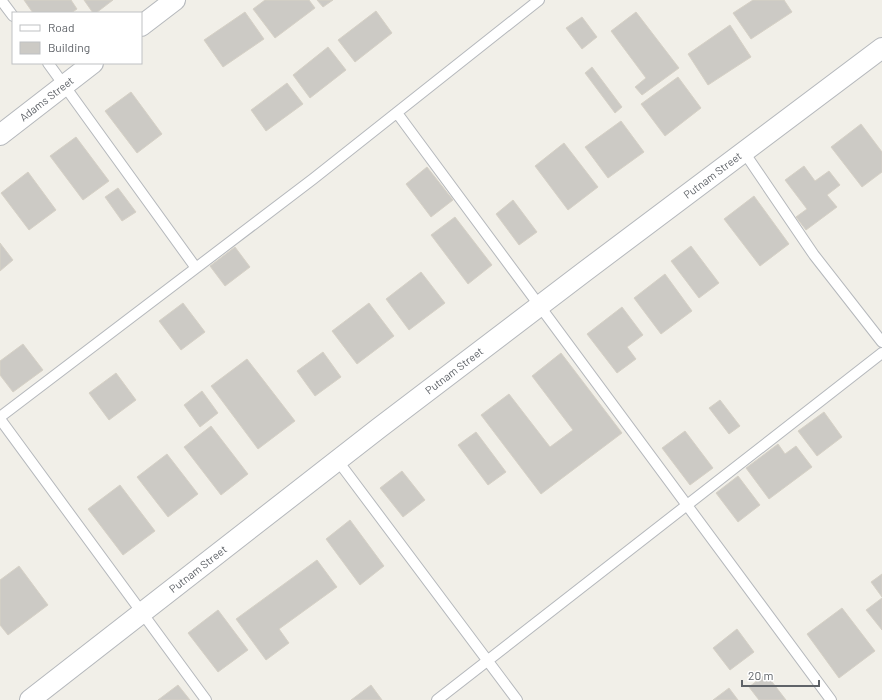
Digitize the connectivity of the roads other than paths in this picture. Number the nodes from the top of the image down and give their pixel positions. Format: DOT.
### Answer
graph roads {
  1 [pos="1,0"];
  2 [pos="175,0"];
  3 [pos="539,0"];
  4 [pos="12,15"];
  5 [pos="142,25"];
  6 [pos="882,48"];
  7 [pos="49,64"];
  8 [pos="92,64"];
  9 [pos="64,85"];
  10 [pos="397,113"];
  11 [pos="0,135"];
  12 [pos="744,152"];
  13 [pos="196,268"];
  14 [pos="539,306"];
  15 [pos="882,342"];
  16 [pos="882,354"];
  17 [pos="0,418"];
  18 [pos="338,461"];
  19 [pos="687,505"];
  20 [pos="142,614"];
  21 [pos="487,661"];
  22 [pos="30,700"];
  23 [pos="206,700"];
  24 [pos="437,700"];
  25 [pos="517,700"];
  26 [pos="831,700"];
  1 -- 4 [label="lane"];
  2 -- 5 [label="street"];
  3 -- 10 [label="lane"];
  6 -- 12 [label="street, Putnam Street"];
  7 -- 9 [label="lane"];
  8 -- 9 [label="street, Adams Street"];
  9 -- 11 [label="street, Adams Street"];
  9 -- 13 [label="lane"];
  10 -- 13 [label="lane"];
  10 -- 14 [label="lane"];
  12 -- 14 [label="street, Putnam Street"];
  12 -- 15 [label="lane"];
  13 -- 17 [label="lane"];
  14 -- 18 [label="street, Putnam Street"];
  14 -- 19 [label="lane"];
  16 -- 19 [label="lane"];
  17 -- 20 [label="lane"];
  18 -- 20 [label="street, Putnam Street"];
  18 -- 21 [label="lane"];
  19 -- 21 [label="lane"];
  19 -- 26 [label="lane"];
  20 -- 22 [label="street, Putnam Street"];
  20 -- 23 [label="lane"];
  21 -- 24 [label="lane"];
  21 -- 25 [label="lane"];
}
